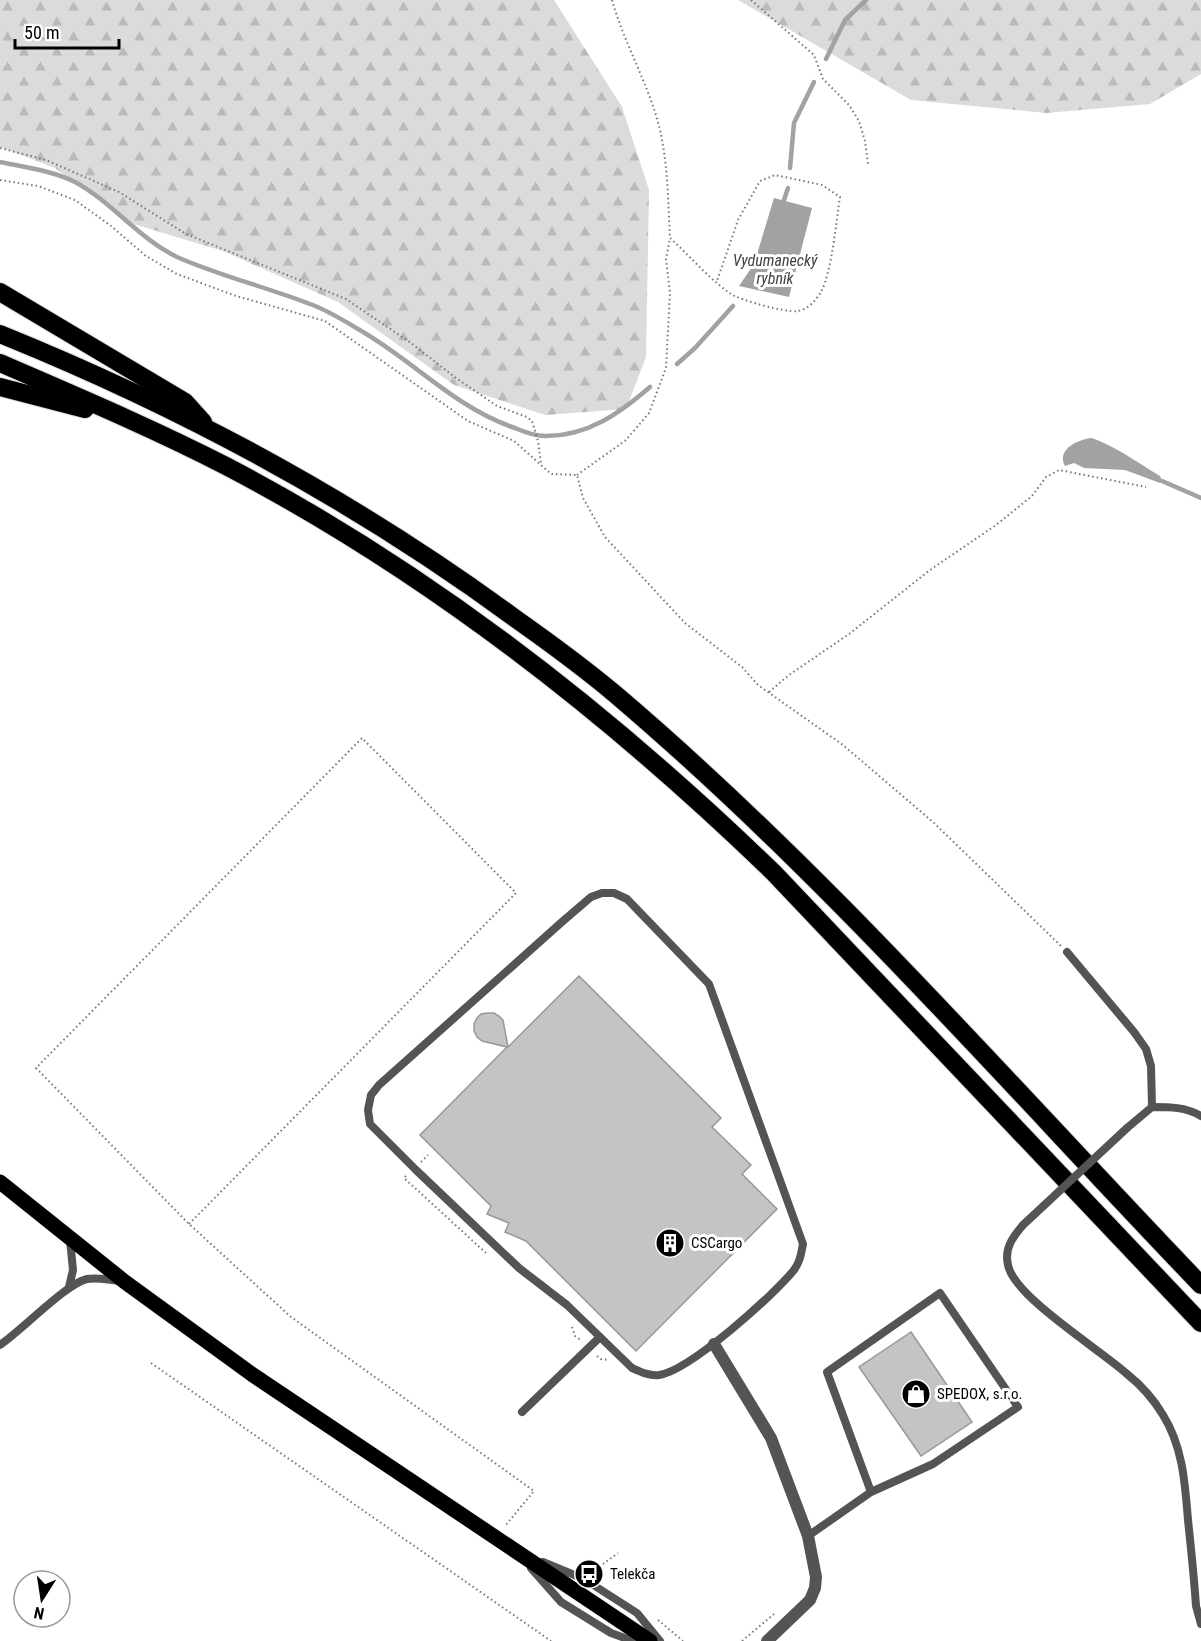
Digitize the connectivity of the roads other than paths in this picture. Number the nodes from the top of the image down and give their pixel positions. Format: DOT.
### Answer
graph roads {
  1 [pos="0,292"];
  2 [pos="0,334"];
  3 [pos="0,363"];
  4 [pos="0,387"];
  5 [pos="136,422"];
  6 [pos="211,429"];
  7 [pos="1067,952"];
  8 [pos="1152,1107"];
  9 [pos="1201,1116"];
  10 [pos="0,1182"];
  11 [pos="70,1239"];
  12 [pos="125,1282"];
  13 [pos="1201,1285"];
  14 [pos="68,1288"];
  15 [pos="1201,1323"];
  16 [pos="600,1337"];
  17 [pos="714,1344"];
  18 [pos="0,1345"];
  19 [pos="522,1412"];
  20 [pos="871,1492"];
  21 [pos="808,1536"];
  22 [pos="516,1552"];
  23 [pos="1201,1624"];
  24 [pos="633,1641"];
  25 [pos="650,1641"];
  26 [pos="660,1641"];
  27 [pos="767,1641"];
  1 -- 6 [label="highway"];
  2 -- 6 [label="highway"];
  3 -- 5 [label="highway"];
  4 -- 5 [label="highway"];
  5 -- 15 [label="highway"];
  6 -- 13 [label="highway"];
  7 -- 8 [label="lane"];
  8 -- 9 [label="lane"];
  8 -- 23 [label="lane, bridge"];
  10 -- 11 [label="main road"];
  11 -- 12 [label="main road"];
  11 -- 14 [label="lane"];
  12 -- 14 [label="lane"];
  12 -- 22 [label="main road"];
  14 -- 18 [label="lane"];
  16 -- 17 [label="lane"];
  16 -- 17 [label="lane"];
  16 -- 19 [label="lane"];
  17 -- 21 [label="street"];
  20 -- 20 [label="lane"];
  20 -- 21 [label="lane"];
  21 -- 27 [label="street"];
  22 -- 24 [label="lane"];
  22 -- 25 [label="main road"];
  22 -- 26 [label="lane"];
}
